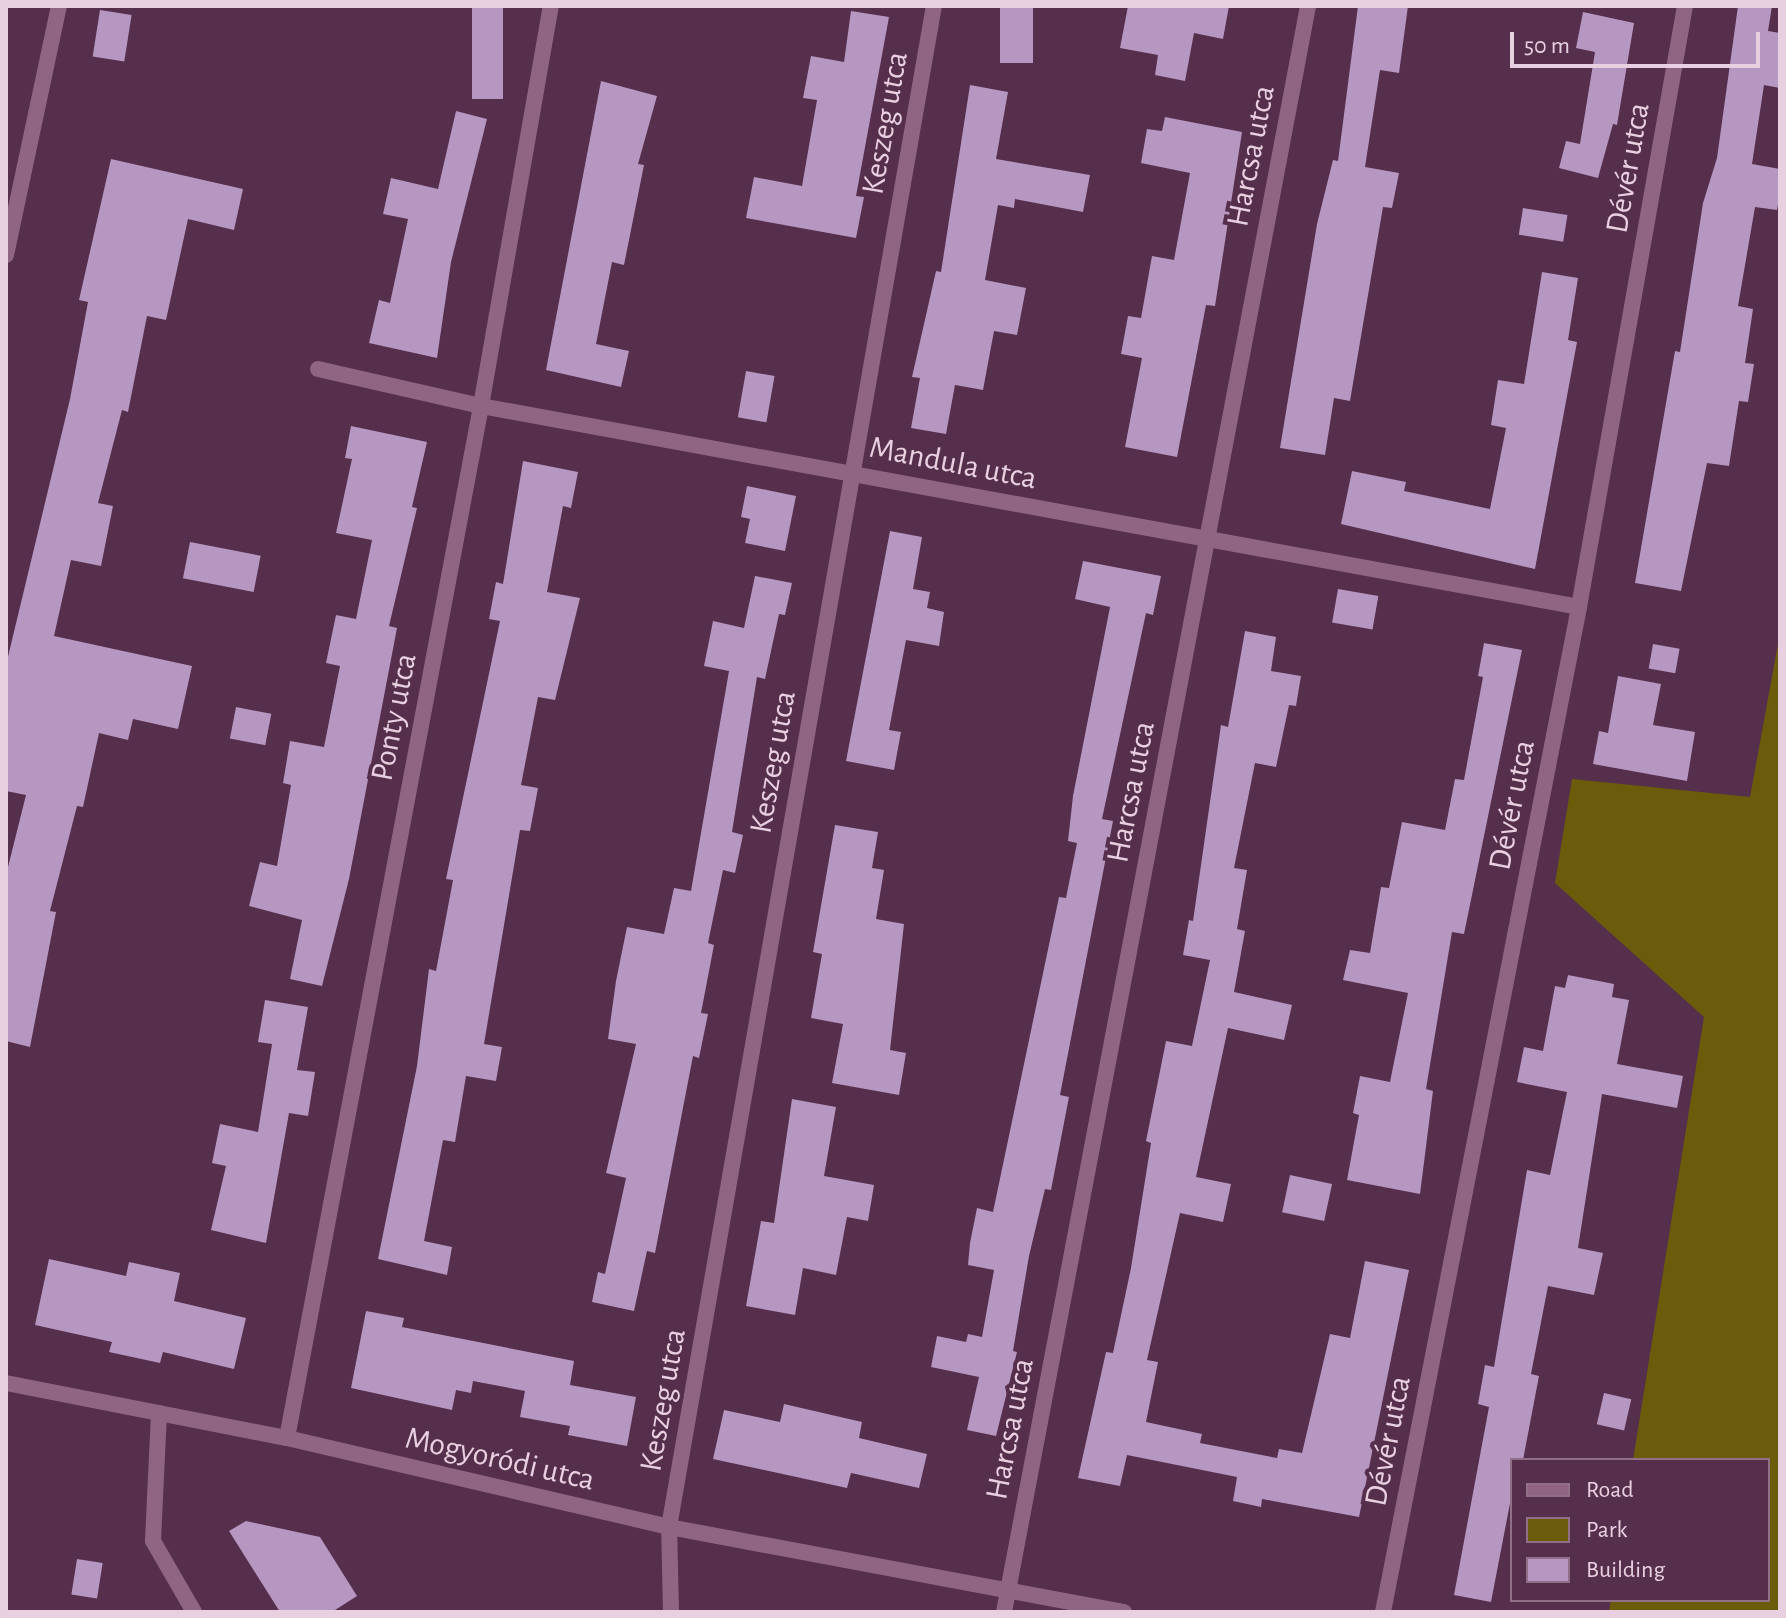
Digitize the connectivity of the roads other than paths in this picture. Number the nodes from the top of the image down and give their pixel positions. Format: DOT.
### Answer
graph roads {
  1 [pos="59,6"];
  2 [pos="551,6"];
  3 [pos="934,6"];
  4 [pos="1308,6"];
  5 [pos="1685,6"];
  6 [pos="6,255"];
  7 [pos="318,369"];
  8 [pos="481,406"];
  9 [pos="852,472"];
  10 [pos="1207,541"];
  11 [pos="1579,607"];
  12 [pos="6,1383"];
  13 [pos="159,1413"];
  14 [pos="287,1438"];
  15 [pos="669,1527"];
  16 [pos="1008,1589"];
  17 [pos="194,1612"];
  18 [pos="671,1612"];
  19 [pos="1004,1612"];
  20 [pos="1124,1612"];
  21 [pos="1383,1612"];
  1 -- 6 [label="street"];
  2 -- 8 [label="street, Ponty utca"];
  3 -- 9 [label="street, Keszeg utca"];
  4 -- 10 [label="street, Harcsa utca"];
  5 -- 11 [label="street, Dévér utca"];
  7 -- 8 [label="street, Mandula utca"];
  8 -- 9 [label="street, Mandula utca"];
  8 -- 14 [label="street, Ponty utca"];
  9 -- 10 [label="street, Mandula utca"];
  9 -- 15 [label="street, Keszeg utca"];
  10 -- 11 [label="street, Mandula utca"];
  10 -- 16 [label="street, Harcsa utca"];
  11 -- 21 [label="street, Dévér utca"];
  12 -- 13 [label="street, Mogyoródi utca"];
  13 -- 14 [label="street, Mogyoródi utca"];
  13 -- 17 [label="street"];
  14 -- 15 [label="street, Mogyoródi utca"];
  15 -- 16 [label="street, Mogyoródi utca"];
  15 -- 18 [label="street, Keszeg utca"];
  16 -- 19 [label="street, Harcsa utca"];
  16 -- 20 [label="street, Mogyoródi utca"];
}
